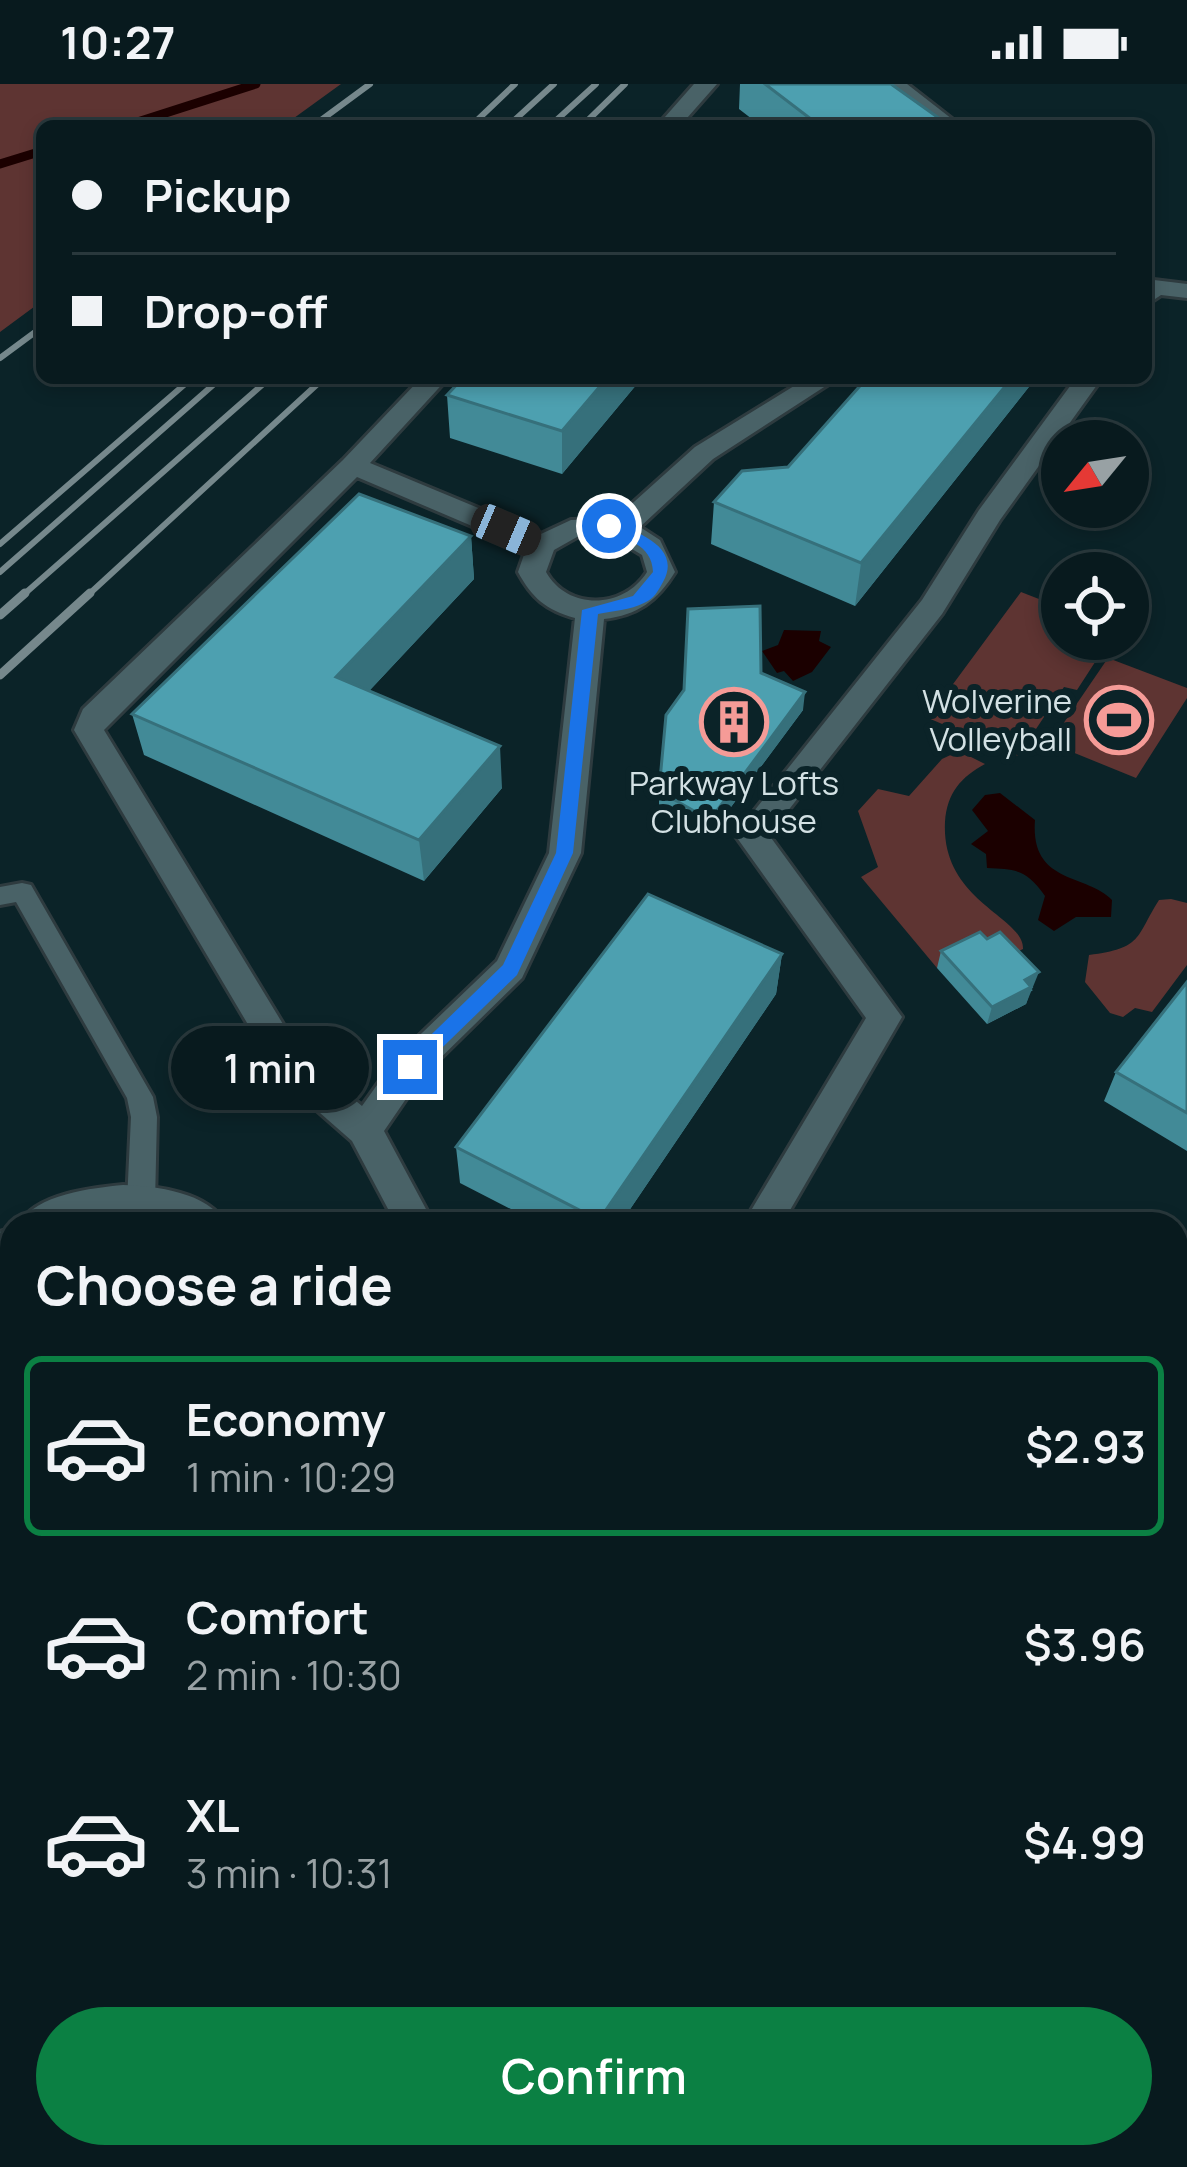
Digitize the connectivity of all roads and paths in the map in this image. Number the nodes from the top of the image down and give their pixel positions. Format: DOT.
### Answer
graph roads {
  1 [pos="706,84"];
  2 [pos="893,84"];
  3 [pos="673,120"];
  4 [pos="942,120"];
  5 [pos="1152,288"];
  6 [pos="1187,291"];
  7 [pos="429,384"];
  8 [pos="815,384"];
  9 [pos="1085,384"];
  10 [pos="353,466"];
  11 [pos="621,529"];
  12 [pos="542,545"];
  13 [pos="590,610"];
  14 [pos="0,896"];
  15 [pos="365,1130"];
  16 [pos="141,1202"];
  17 [pos="69,1212"];
  18 [pos="179,1212"];
  19 [pos="409,1212"];
  20 [pos="769,1212"];
  1 -- 3 [label="street"];
  2 -- 4 [label="street"];
  5 -- 6 [label="street"];
  7 -- 10 [label="street"];
  8 -- 11 [label="street"];
  9 -- 20 [label="street"];
  10 -- 12 [label="street"];
  10 -- 15 [label="street"];
  11 -- 12 [label="street"];
  11 -- 13 [label="street"];
  12 -- 13 [label="street"];
  13 -- 15 [label="street"];
  14 -- 16 [label="lane"];
  15 -- 19 [label="street"];
  16 -- 17 [label="street"];
  16 -- 18 [label="street"];
}
